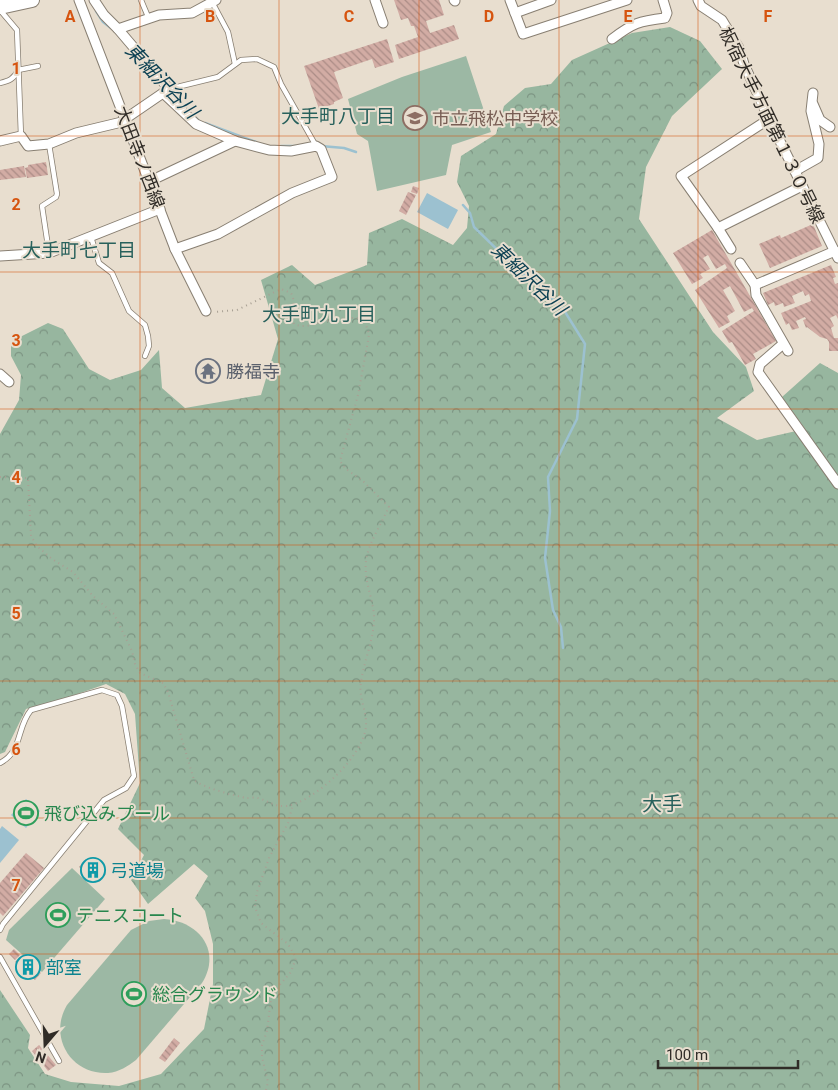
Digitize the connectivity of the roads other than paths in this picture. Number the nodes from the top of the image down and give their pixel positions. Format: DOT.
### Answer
graph roads {
  1 [pos="32,0"];
  2 [pos="79,0"];
  3 [pos="94,0"];
  4 [pos="141,0"];
  5 [pos="375,0"];
  6 [pos="510,0"];
  7 [pos="552,0"];
  8 [pos="626,0"];
  9 [pos="663,0"];
  10 [pos="698,0"];
  11 [pos="214,1"];
  12 [pos="0,9"];
  13 [pos="515,12"];
  14 [pos="150,18"];
  15 [pos="383,23"];
  16 [pos="118,29"];
  17 [pos="612,39"];
  18 [pos="235,64"];
  19 [pos="38,66"];
  20 [pos="18,70"];
  21 [pos="0,83"];
  22 [pos="166,91"];
  23 [pos="769,119"];
  24 [pos="126,120"];
  25 [pos="830,127"];
  26 [pos="21,136"];
  27 [pos="0,140"];
  28 [pos="235,141"];
  29 [pos="315,143"];
  30 [pos="49,144"];
  31 [pos="794,171"];
  32 [pos="148,182"];
  33 [pos="802,186"];
  34 [pos="160,210"];
  35 [pos="718,228"];
  36 [pos="92,237"];
  37 [pos="175,249"];
  38 [pos="731,249"];
  39 [pos="49,253"];
  40 [pos="836,255"];
  41 [pos="0,256"];
  42 [pos="740,263"];
  43 [pos="755,286"];
  44 [pos="206,311"];
  45 [pos="146,356"];
  46 [pos="0,374"];
  47 [pos="9,382"];
  48 [pos="838,484"];
  49 [pos="0,764"];
  50 [pos="0,930"];
  51 [pos="0,957"];
  52 [pos="59,1061"];
  1 -- 12 [label="main road"];
  2 -- 24 [label="street, 大田寺ノ西線"];
  3 -- 16 [label="street"];
  4 -- 14 [label="lane"];
  5 -- 15 [label="street"];
  6 -- 13 [label="street"];
  7 -- 13 [label="street"];
  8 -- 13 [label="street"];
  9 -- 17 [label="street"];
  10 -- 23 [label="street, 板宿大手方面第１３０号線"];
  11 -- 14 [label="street"];
  11 -- 18 [label="lane"];
  12 -- 20 [label="lane"];
  14 -- 16 [label="street"];
  16 -- 22 [label="street"];
  18 -- 22 [label="lane"];
  18 -- 29 [label="lane"];
  19 -- 20 [label="lane"];
  20 -- 21 [label="lane"];
  20 -- 26 [label="lane"];
  22 -- 24 [label="street"];
  22 -- 28 [label="street"];
  23 -- 31 [label="street, 板宿大手方面第１３０号線"];
  23 -- 35 [label="street"];
  24 -- 30 [label="street"];
  24 -- 32 [label="street, 大田寺ノ西線"];
  25 -- 31 [label="street"];
  26 -- 27 [label="street"];
  26 -- 30 [label="street"];
  28 -- 29 [label="street"];
  28 -- 32 [label="street"];
  29 -- 37 [label="street"];
  30 -- 39 [label="lane"];
  31 -- 33 [label="street, 板宿大手方面第１３０号線"];
  32 -- 34 [label="street, 大田寺ノ西線"];
  33 -- 35 [label="street"];
  33 -- 40 [label="street, 板宿大手方面第１３０号線"];
  34 -- 36 [label="street"];
  34 -- 37 [label="street, 大田寺ノ西線"];
  35 -- 38 [label="street"];
  36 -- 39 [label="street"];
  36 -- 45 [label="lane"];
  37 -- 44 [label="street, 大田寺ノ西線"];
  39 -- 41 [label="street"];
  40 -- 43 [label="street"];
  42 -- 43 [label="street"];
  43 -- 48 [label="street"];
  46 -- 47 [label="street"];
  49 -- 50 [label="lane"];
  51 -- 52 [label="lane"];
}
